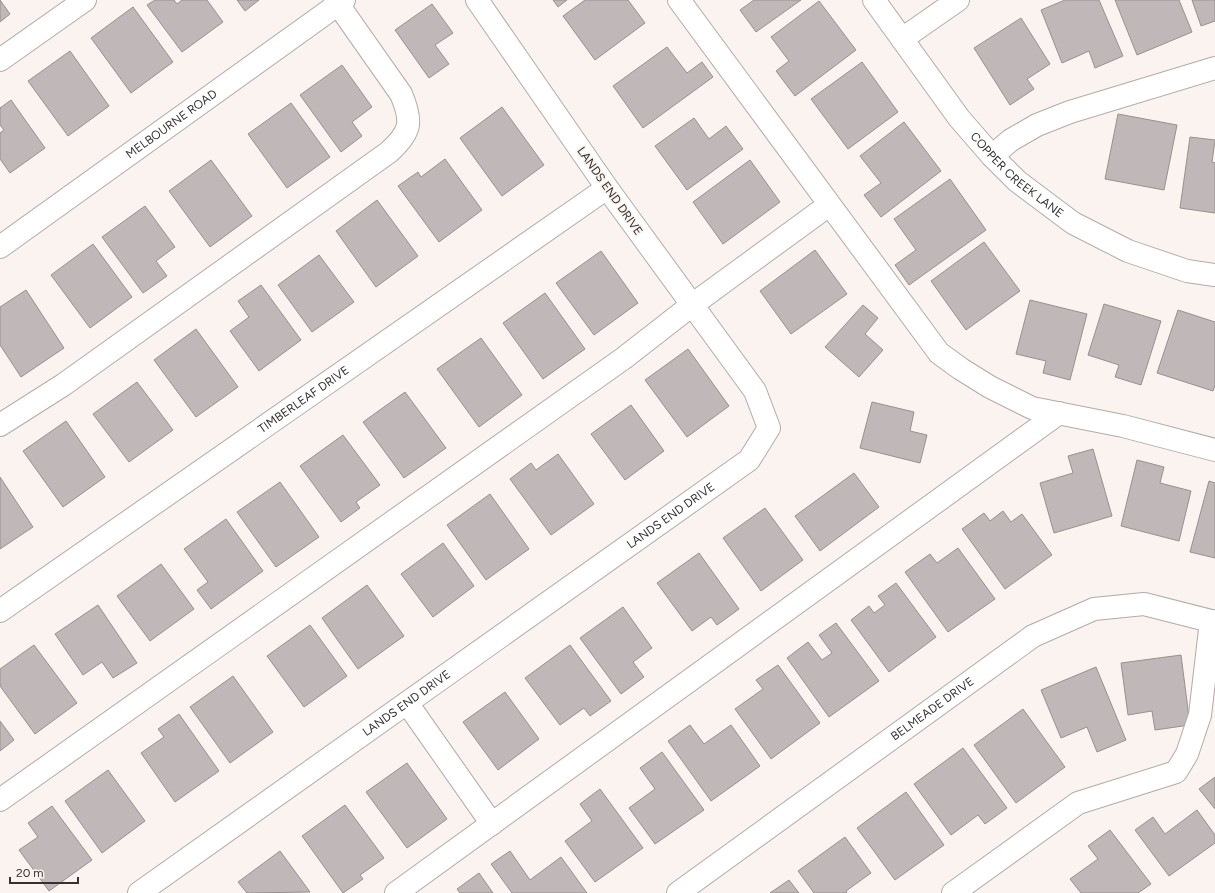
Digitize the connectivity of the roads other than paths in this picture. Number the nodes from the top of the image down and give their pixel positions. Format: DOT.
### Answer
graph roads {
  1 [pos="85,0"];
  2 [pos="477,0"];
  3 [pos="679,0"];
  4 [pos="874,0"];
  5 [pos="958,0"];
  6 [pos="339,1"];
  7 [pos="902,39"];
  8 [pos="0,60"];
  9 [pos="1215,68"];
  10 [pos="992,156"];
  11 [pos="607,188"];
  12 [pos="829,205"];
  13 [pos="0,247"];
  14 [pos="1215,275"];
  15 [pos="692,305"];
  16 [pos="1059,413"];
  17 [pos="0,426"];
  18 [pos="1215,450"];
  19 [pos="0,611"];
  20 [pos="1213,621"];
  21 [pos="407,703"];
  22 [pos="0,800"];
  23 [pos="492,824"];
  24 [pos="139,893"];
  25 [pos="396,893"];
  26 [pos="678,893"];
  27 [pos="953,893"];
  1 -- 8 [label="street"];
  2 -- 11 [label="street, LANDS END DRIVE"];
  3 -- 12 [label="street"];
  4 -- 7 [label="street, COPPER CREEK LANE"];
  5 -- 7 [label="street"];
  6 -- 13 [label="street, MELBOURNE ROAD"];
  6 -- 17 [label="street"];
  7 -- 10 [label="street, COPPER CREEK LANE"];
  9 -- 10 [label="street"];
  10 -- 14 [label="street, COPPER CREEK LANE"];
  11 -- 15 [label="street, LANDS END DRIVE"];
  11 -- 19 [label="street, TIMBERLEAF DRIVE"];
  12 -- 15 [label="street"];
  12 -- 16 [label="street"];
  15 -- 21 [label="street, LANDS END DRIVE"];
  15 -- 22 [label="street"];
  16 -- 18 [label="street"];
  16 -- 23 [label="street"];
  20 -- 26 [label="street, BELMEADE DRIVE"];
  20 -- 27 [label="street"];
  21 -- 23 [label="street"];
  21 -- 24 [label="street, LANDS END DRIVE"];
  23 -- 25 [label="street"];
}
